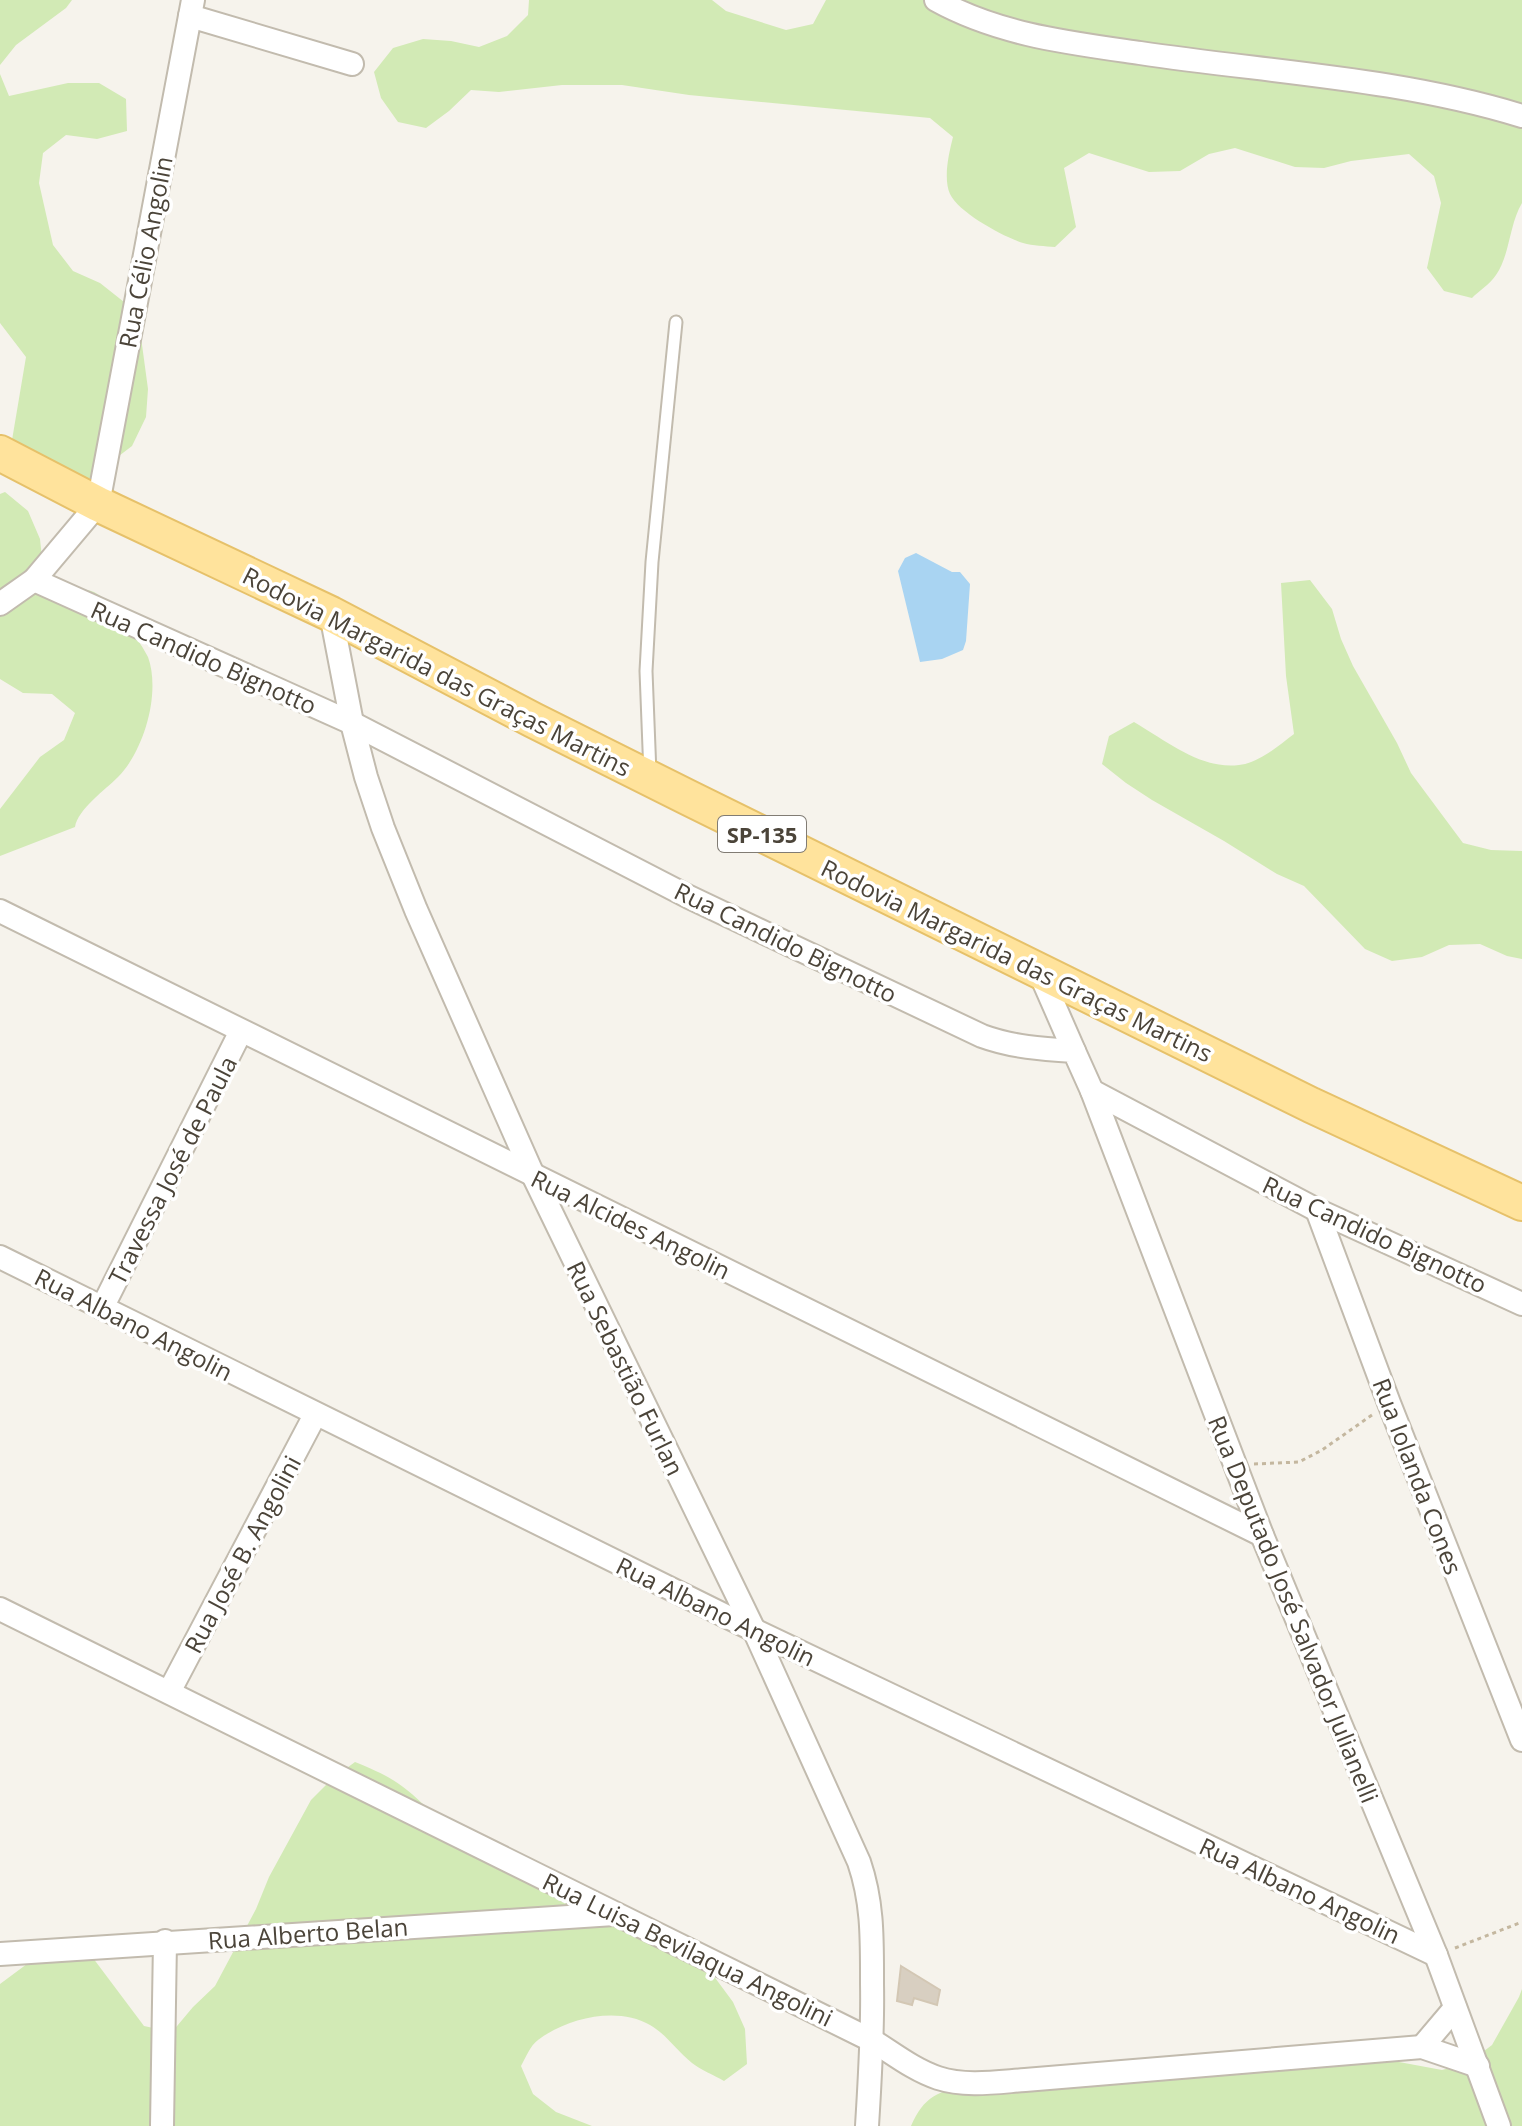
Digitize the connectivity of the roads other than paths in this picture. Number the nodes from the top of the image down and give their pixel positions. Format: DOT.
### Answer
graph roads {
  1 [pos="936,0"];
  2 [pos="192,8"];
  3 [pos="352,64"];
  4 [pos="1522,116"];
  5 [pos="676,322"];
  6 [pos="3,455"];
  7 [pos="98,504"];
  8 [pos="34,580"];
  9 [pos="0,604"];
  10 [pos="331,614"];
  11 [pos="352,723"];
  12 [pos="650,779"];
  13 [pos="0,911"];
  14 [pos="1039,971"];
  15 [pos="241,1031"];
  16 [pos="1074,1051"];
  17 [pos="1092,1091"];
  18 [pos="533,1175"];
  19 [pos="1522,1203"];
  20 [pos="1317,1210"];
  21 [pos="0,1257"];
  22 [pos="1522,1304"];
  23 [pos="102,1308"];
  24 [pos="315,1415"];
  25 [pos="1262,1535"];
  26 [pos="0,1609"];
  27 [pos="754,1630"];
  28 [pos="169,1692"];
  29 [pos="1522,1740"];
  30 [pos="617,1914"];
  31 [pos="165,1941"];
  32 [pos="0,1954"];
  33 [pos="1436,1955"];
  34 [pos="1455,2008"];
  35 [pos="873,2041"];
  36 [pos="1422,2047"];
  37 [pos="1478,2066"];
  38 [pos="162,2126"];
  39 [pos="867,2126"];
  40 [pos="1499,2126"];
  1 -- 4 [label="street"];
  2 -- 3 [label="street"];
  2 -- 7 [label="street, Rua Célio Angolin"];
  5 -- 12 [label="lane"];
  6 -- 7 [label="main road, Rodovia Margarida das Graças Martins / SP-135"];
  7 -- 8 [label="street"];
  7 -- 10 [label="main road, Rodovia Margarida das Graças Martins / SP-135"];
  8 -- 9 [label="street"];
  8 -- 11 [label="street, Rua Candido Bignotto"];
  10 -- 11 [label="street, Rua Sebastião Furlan"];
  10 -- 12 [label="main road, Rodovia Margarida das Graças Martins / SP-135"];
  11 -- 16 [label="street, Rua Candido Bignotto"];
  11 -- 18 [label="street, Rua Sebastião Furlan"];
  12 -- 14 [label="main road, Rodovia Margarida das Graças Martins / SP-135"];
  13 -- 15 [label="street, Rua Alcides Angolin"];
  14 -- 16 [label="street"];
  14 -- 19 [label="main road, Rodovia Margarida das Graças Martins / SP-135"];
  15 -- 18 [label="street, Rua Alcides Angolin"];
  15 -- 23 [label="street, Travessa José de Paula"];
  16 -- 17 [label="street"];
  17 -- 20 [label="street, Rua Candido Bignotto"];
  17 -- 25 [label="street, Rua Deputado José Salvador Julianelli"];
  18 -- 25 [label="street, Rua Alcides Angolin"];
  18 -- 27 [label="street, Rua Sebastião Furlan"];
  20 -- 22 [label="street, Rua Candido Bignotto"];
  20 -- 29 [label="street, Rua Iolanda Cones"];
  21 -- 23 [label="street, Rua Albano Angolin"];
  23 -- 24 [label="street, Rua Albano Angolin"];
  24 -- 27 [label="street, Rua Albano Angolin"];
  24 -- 28 [label="street, Rua José B. Angolini"];
  25 -- 33 [label="street, Rua Deputado José Salvador Julianelli"];
  26 -- 28 [label="street, Rua Luisa Bevilaqua Angolini"];
  27 -- 33 [label="street, Rua Albano Angolin"];
  27 -- 35 [label="street, Rua Sebastião Furlan"];
  28 -- 30 [label="street, Rua Luisa Bevilaqua Angolini"];
  30 -- 31 [label="street, Rua Alberto Belan"];
  30 -- 35 [label="street, Rua Luisa Bevilaqua Angolini"];
  31 -- 32 [label="street, Rua Alberto Belan"];
  31 -- 38 [label="street"];
  33 -- 34 [label="street, Rua Deputado José Salvador Julianelli"];
  34 -- 36 [label="street"];
  34 -- 37 [label="street, Rua Deputado José Salvador Julianelli"];
  35 -- 36 [label="street, Rua Luisa Bevilaqua Angolini"];
  35 -- 39 [label="street, Rua Sebastião Furlan"];
  36 -- 37 [label="street, Rua Luisa Bevilaqua Angolini"];
  37 -- 40 [label="street, Rua Deputado José Salvador Julianelli"];
}
